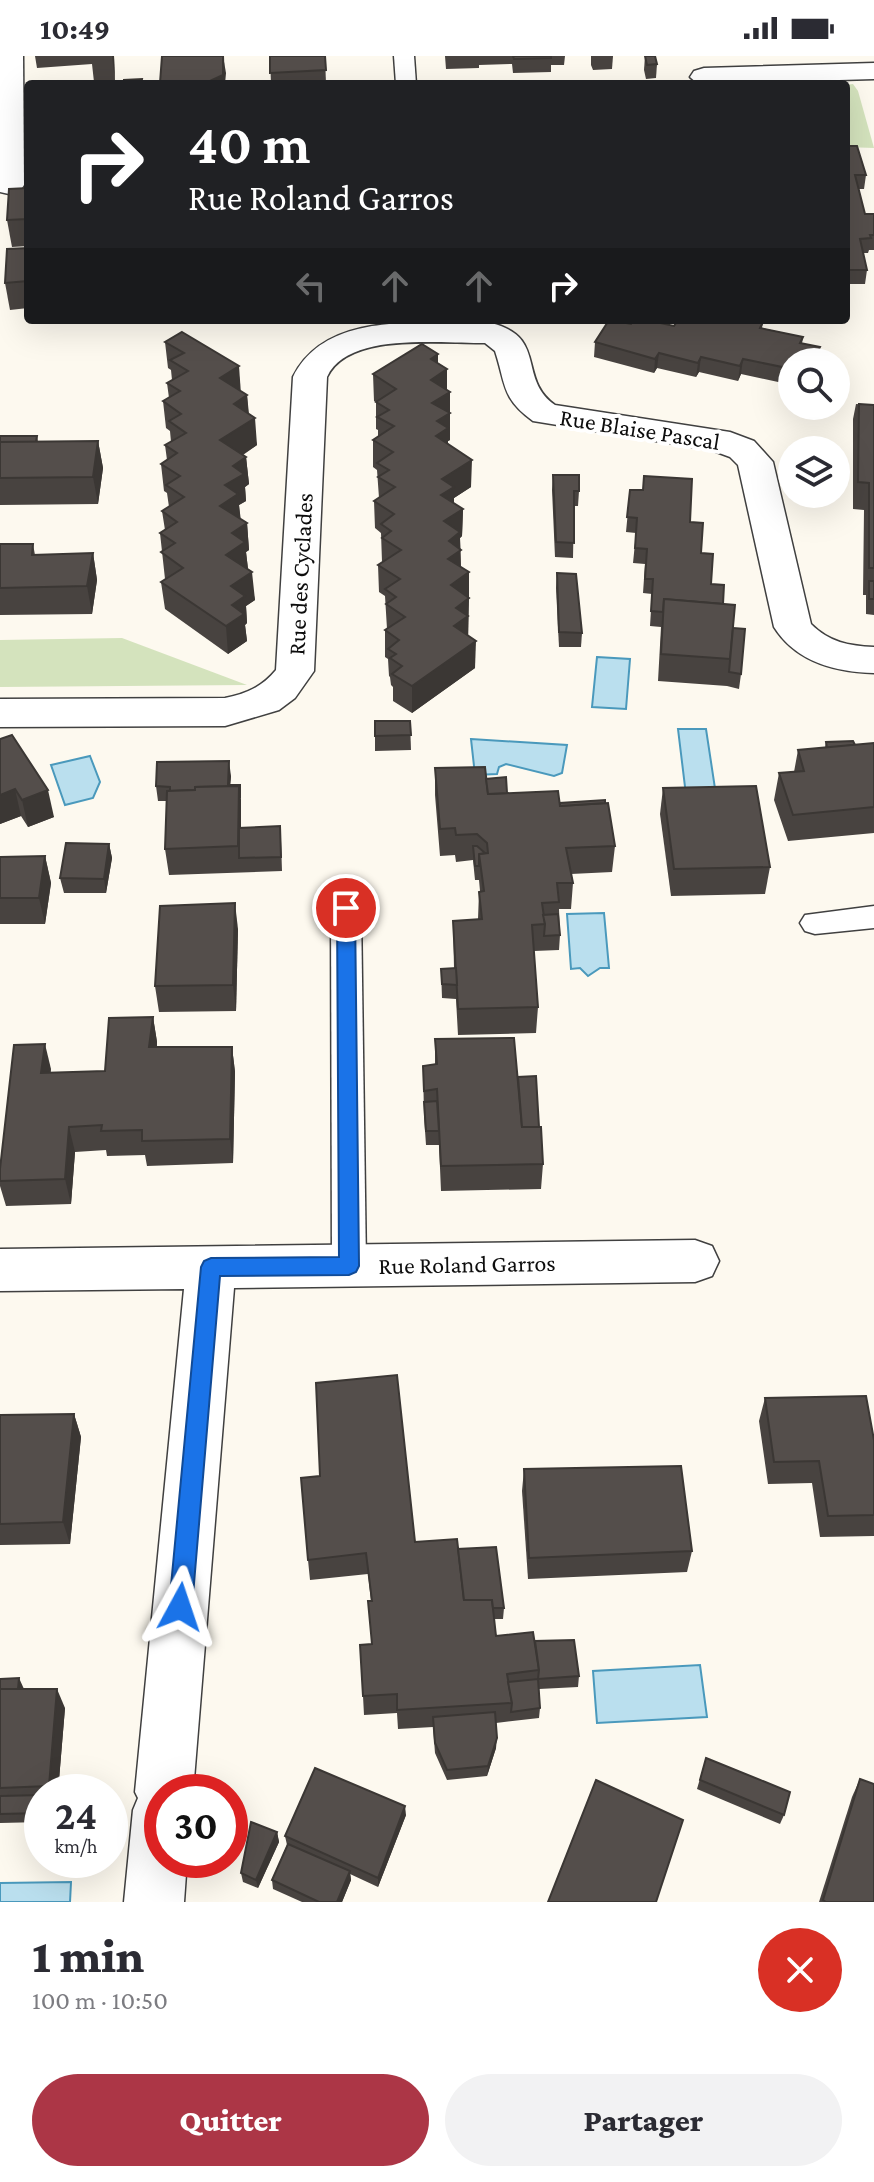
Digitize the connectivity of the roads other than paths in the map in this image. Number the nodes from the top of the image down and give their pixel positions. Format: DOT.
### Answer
graph roads {
  1 [pos="9,56"];
  2 [pos="404,56"];
  3 [pos="874,71"];
  4 [pos="704,77"];
  5 [pos="406,80"];
  6 [pos="749,80"];
  7 [pos="9,185"];
  8 [pos="501,336"];
  9 [pos="874,660"];
  10 [pos="0,713"];
  11 [pos="346,908"];
  12 [pos="874,917"];
  13 [pos="815,923"];
  14 [pos="695,1261"];
  15 [pos="349,1266"];
  16 [pos="211,1267"];
  17 [pos="0,1270"];
  18 [pos="166,1774"];
  19 [pos="156,1878"];
  20 [pos="154,1902"];
  1 -- 7 [label="street"];
  2 -- 5 [label="lane"];
  3 -- 6 [label="street"];
  4 -- 6 [label="street"];
  8 -- 9 [label="street, Rue Blaise Pascal"];
  8 -- 10 [label="street, Rue des Cyclades"];
  11 -- 15 [label="lane"];
  12 -- 13 [label="lane"];
  14 -- 15 [label="street, Rue Roland Garros"];
  15 -- 16 [label="street, Rue Roland Garros"];
  16 -- 17 [label="street, Rue Roland Garros"];
  16 -- 18 [label="street"];
  19 -- 20 [label="street"];
}
